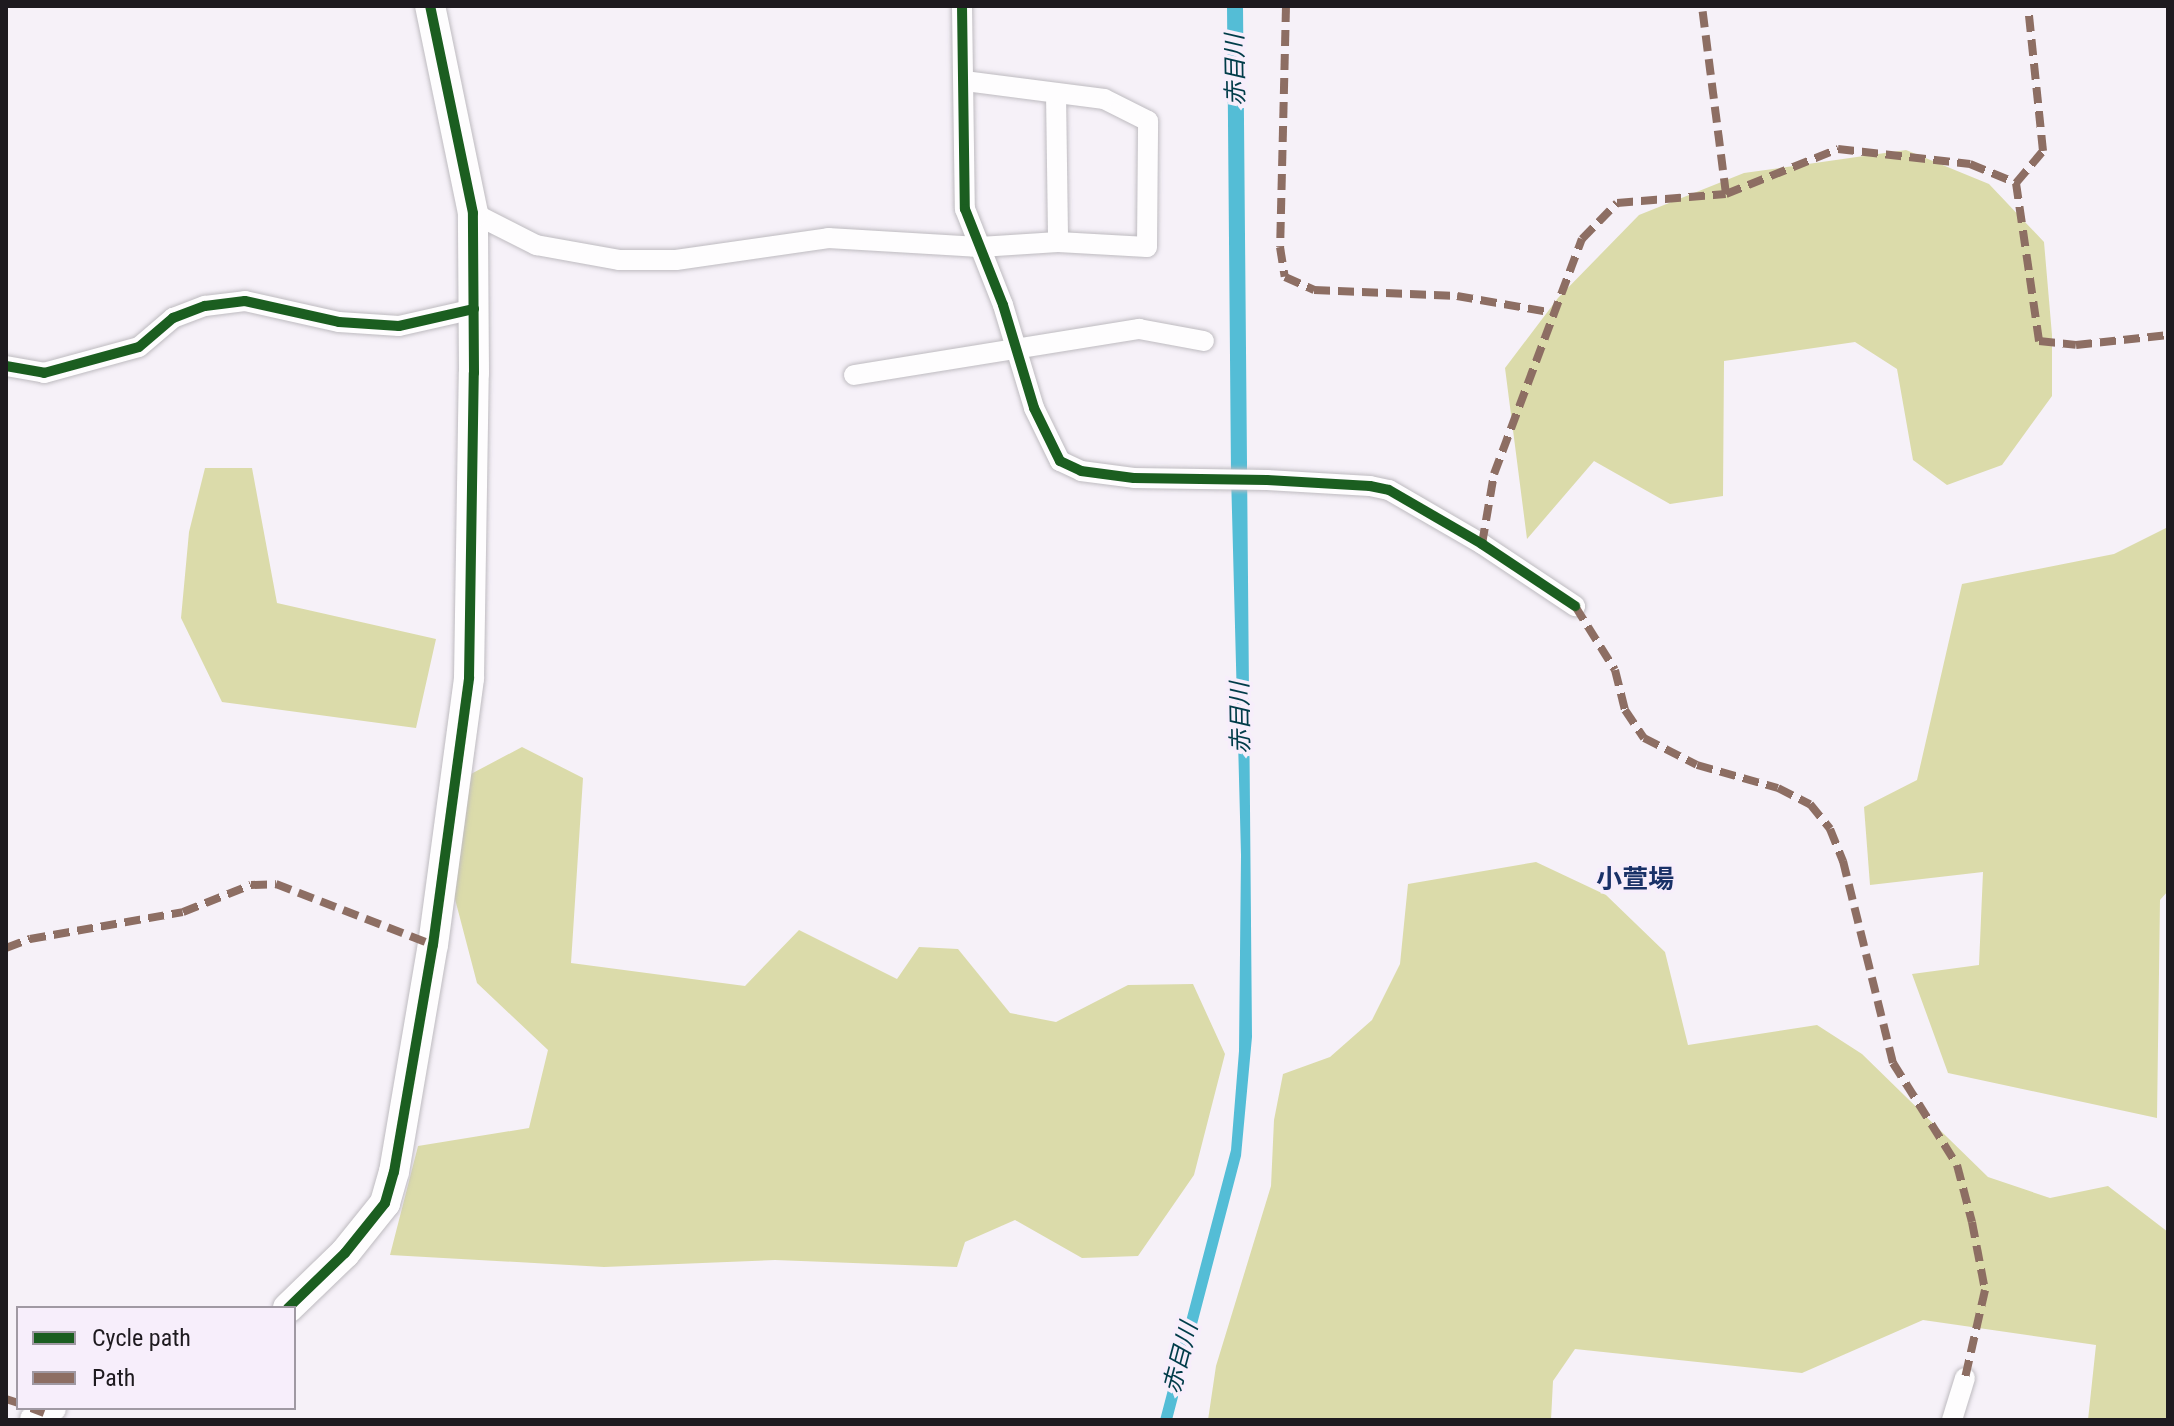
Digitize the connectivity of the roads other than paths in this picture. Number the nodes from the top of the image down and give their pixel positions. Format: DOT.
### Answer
graph roads {
  1 [pos="430,6"];
  2 [pos="962,6"];
  3 [pos="966,81"];
  4 [pos="1056,93"];
  5 [pos="473,213"];
  6 [pos="1058,242"];
  7 [pos="980,247"];
  8 [pos="474,309"];
  9 [pos="1204,341"];
  10 [pos="1016,351"];
  11 [pos="6,366"];
  12 [pos="854,375"];
  13 [pos="1575,606"];
  14 [pos="290,1306"];
  15 [pos="1965,1378"];
  16 [pos="1952,1420"];
  1 -- 5 [label="street"];
  2 -- 3 [label="street"];
  3 -- 4 [label="street"];
  3 -- 7 [label="street"];
  4 -- 6 [label="street"];
  4 -- 6 [label="street"];
  5 -- 7 [label="street"];
  5 -- 8 [label="street"];
  6 -- 7 [label="street"];
  7 -- 10 [label="street"];
  8 -- 11 [label="street"];
  8 -- 14 [label="street"];
  9 -- 10 [label="street"];
  10 -- 12 [label="street"];
  10 -- 13 [label="street"];
  15 -- 16 [label="street"];
}
